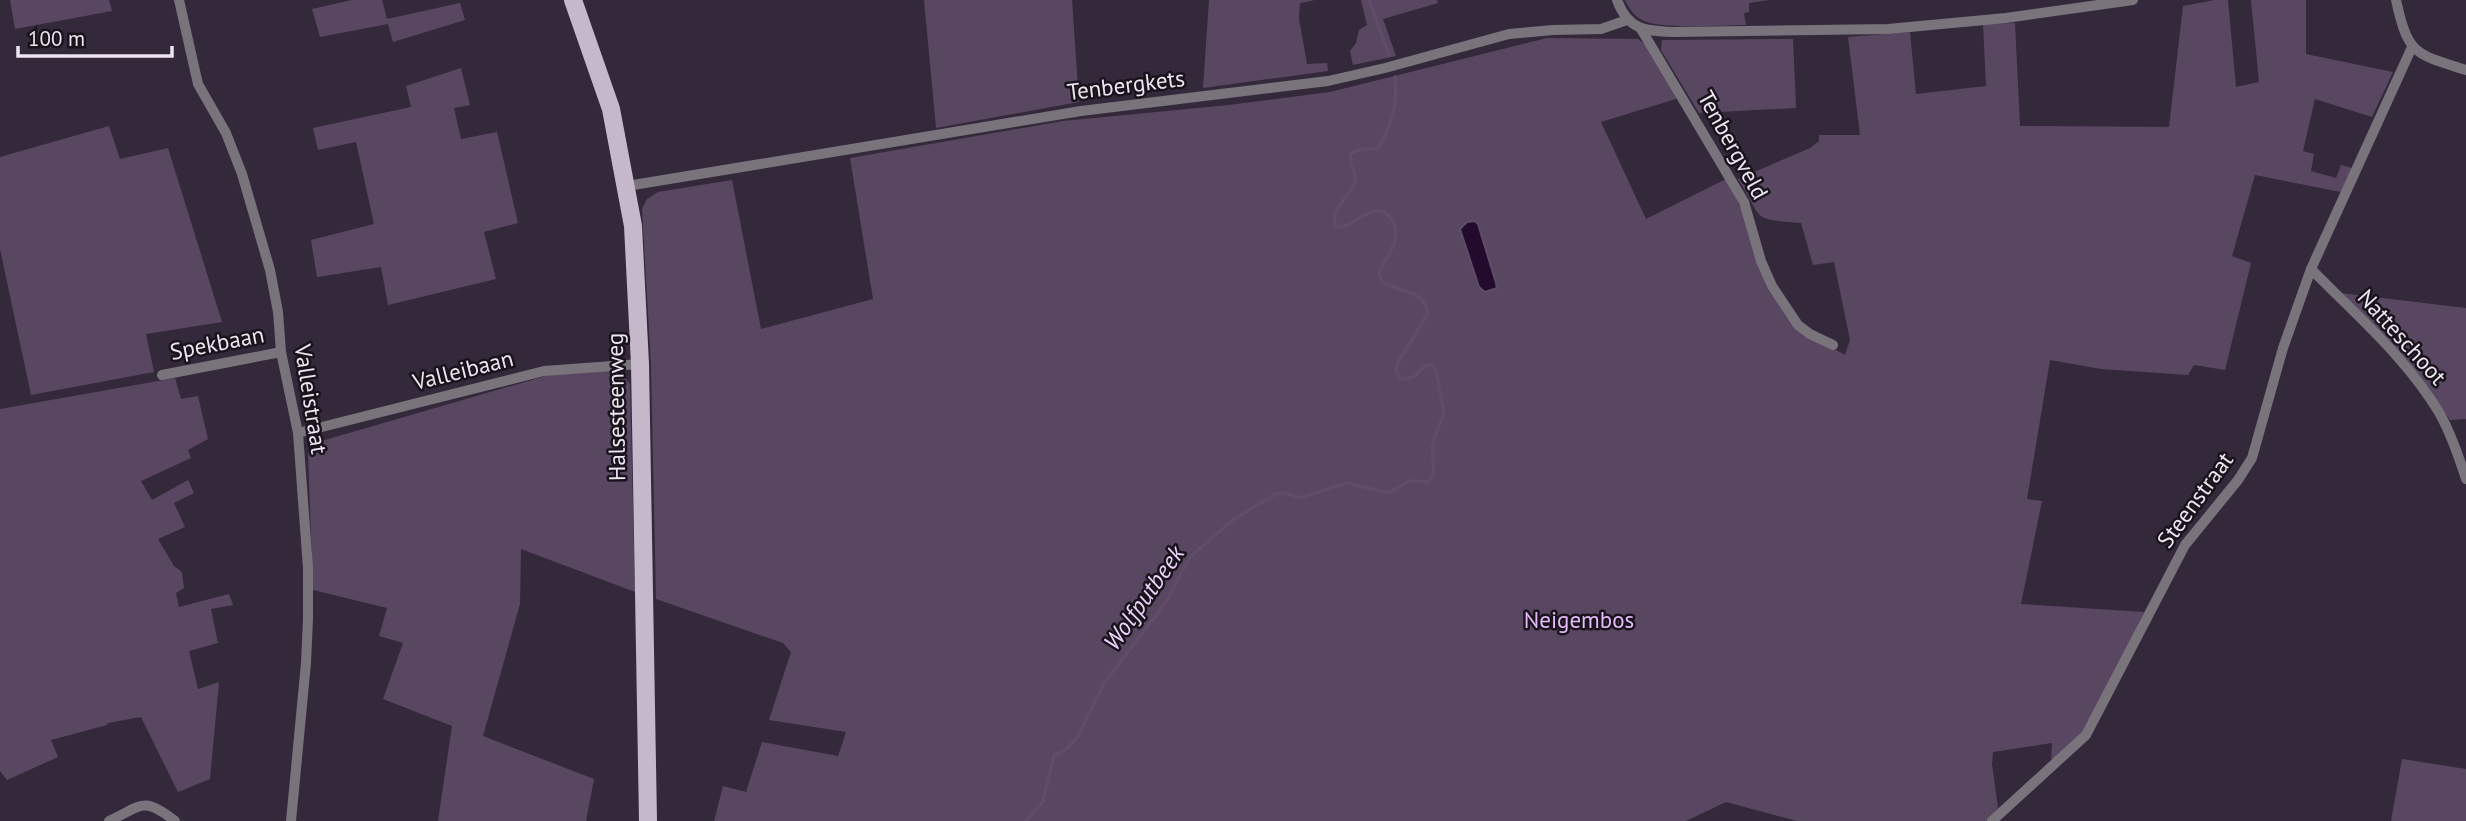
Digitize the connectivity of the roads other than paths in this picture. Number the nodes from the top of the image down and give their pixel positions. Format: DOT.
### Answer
graph roads {
  1 [pos="179,0"];
  2 [pos="573,0"];
  3 [pos="1617,0"];
  4 [pos="2133,0"];
  5 [pos="2396,0"];
  6 [pos="1627,20"];
  7 [pos="1641,29"];
  8 [pos="2412,47"];
  9 [pos="2466,70"];
  10 [pos="627,186"];
  11 [pos="2311,269"];
  12 [pos="1833,345"];
  13 [pos="281,352"];
  14 [pos="640,364"];
  15 [pos="162,375"];
  16 [pos="298,433"];
  17 [pos="2466,479"];
  18 [pos="109,821"];
  19 [pos="175,821"];
  20 [pos="291,821"];
  21 [pos="648,821"];
  22 [pos="1992,821"];
  1 -- 13 [label="street, Valleistraat"];
  2 -- 10 [label="main road, Halsesteenweg"];
  3 -- 6 [label="street"];
  4 -- 7 [label="street"];
  5 -- 8 [label="street"];
  6 -- 7 [label="street"];
  6 -- 10 [label="street, Tenbergkets"];
  7 -- 12 [label="street, Tenbergveld"];
  8 -- 9 [label="street"];
  8 -- 11 [label="street, Steenstraat"];
  10 -- 14 [label="main road, Halsesteenweg"];
  11 -- 17 [label="street, Natteschoot"];
  11 -- 22 [label="street, Steenstraat"];
  13 -- 15 [label="street, Spekbaan"];
  13 -- 16 [label="street, Valleistraat"];
  14 -- 16 [label="street, Valleibaan"];
  14 -- 21 [label="main road, Halsesteenweg"];
  16 -- 20 [label="street, Valleistraat"];
  18 -- 19 [label="street"];
}
